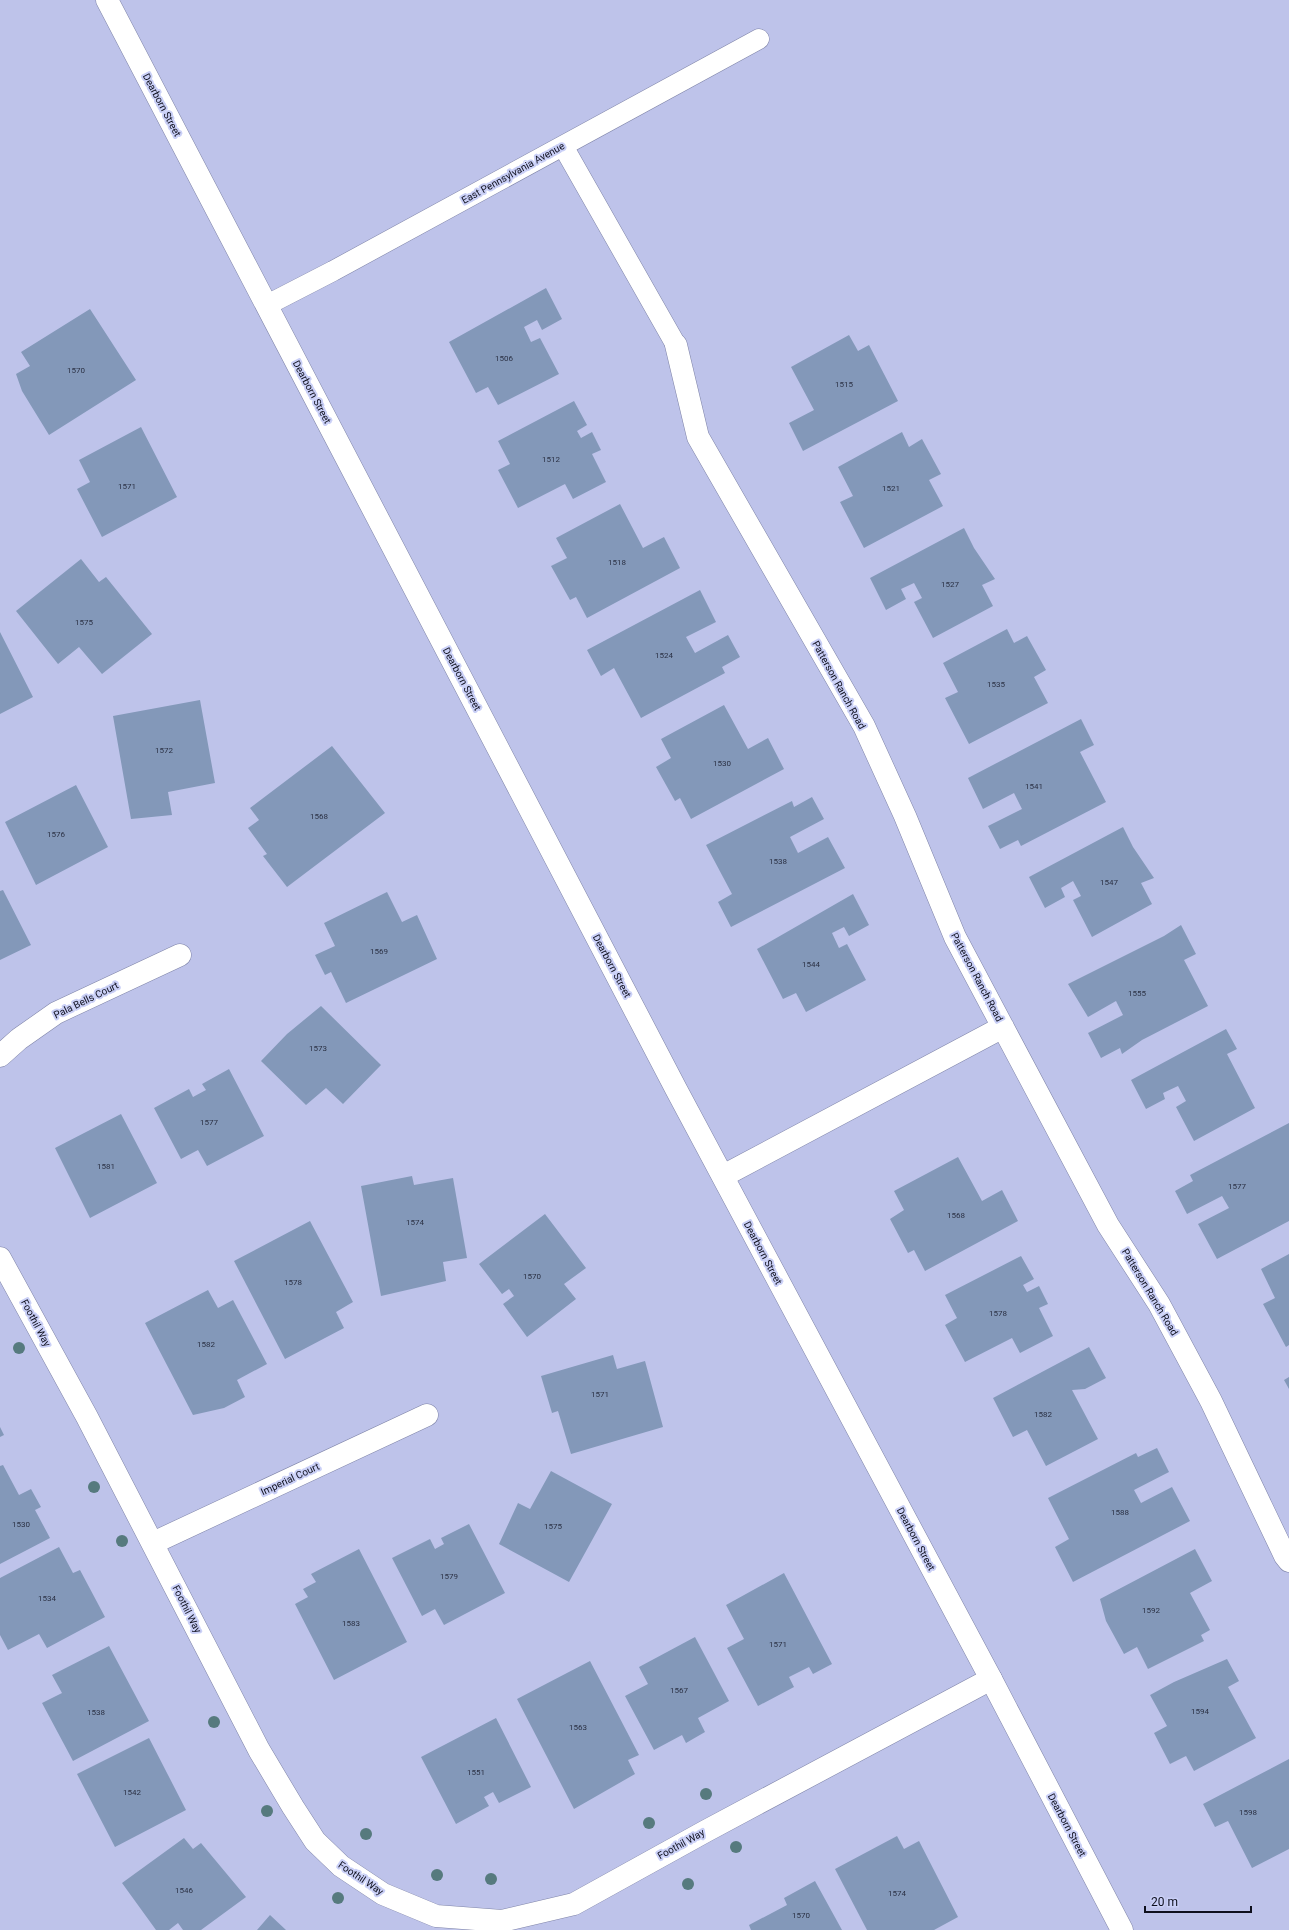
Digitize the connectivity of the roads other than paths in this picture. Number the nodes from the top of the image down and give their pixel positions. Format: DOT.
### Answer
graph roads {
  1 [pos="107,0"];
  2 [pos="759,39"];
  3 [pos="563,146"];
  4 [pos="266,305"];
  5 [pos="676,345"];
  6 [pos="180,955"];
  7 [pos="1003,1027"];
  8 [pos="0,1056"];
  9 [pos="722,1176"];
  10 [pos="0,1258"];
  11 [pos="427,1415"];
  12 [pos="153,1543"];
  13 [pos="1289,1561"];
  14 [pos="991,1680"];
  15 [pos="1122,1930"];
  1 -- 4 [label="street, Dearborn Street"];
  2 -- 3 [label="lane, East Pennsylvania Avenue"];
  3 -- 4 [label="lane, East Pennsylvania Avenue"];
  3 -- 5 [label="lane"];
  4 -- 9 [label="street, Dearborn Street"];
  5 -- 7 [label="street, Patterson Ranch Road"];
  6 -- 8 [label="street, Pala Bells Court"];
  7 -- 9 [label="street, Patterson Ranch Road"];
  7 -- 13 [label="street, Patterson Ranch Road"];
  9 -- 14 [label="street, Dearborn Street"];
  10 -- 12 [label="street, Foothil Way"];
  11 -- 12 [label="street, Imperial Court"];
  12 -- 14 [label="street, Foothil Way"];
  14 -- 15 [label="street, Dearborn Street"];
}
